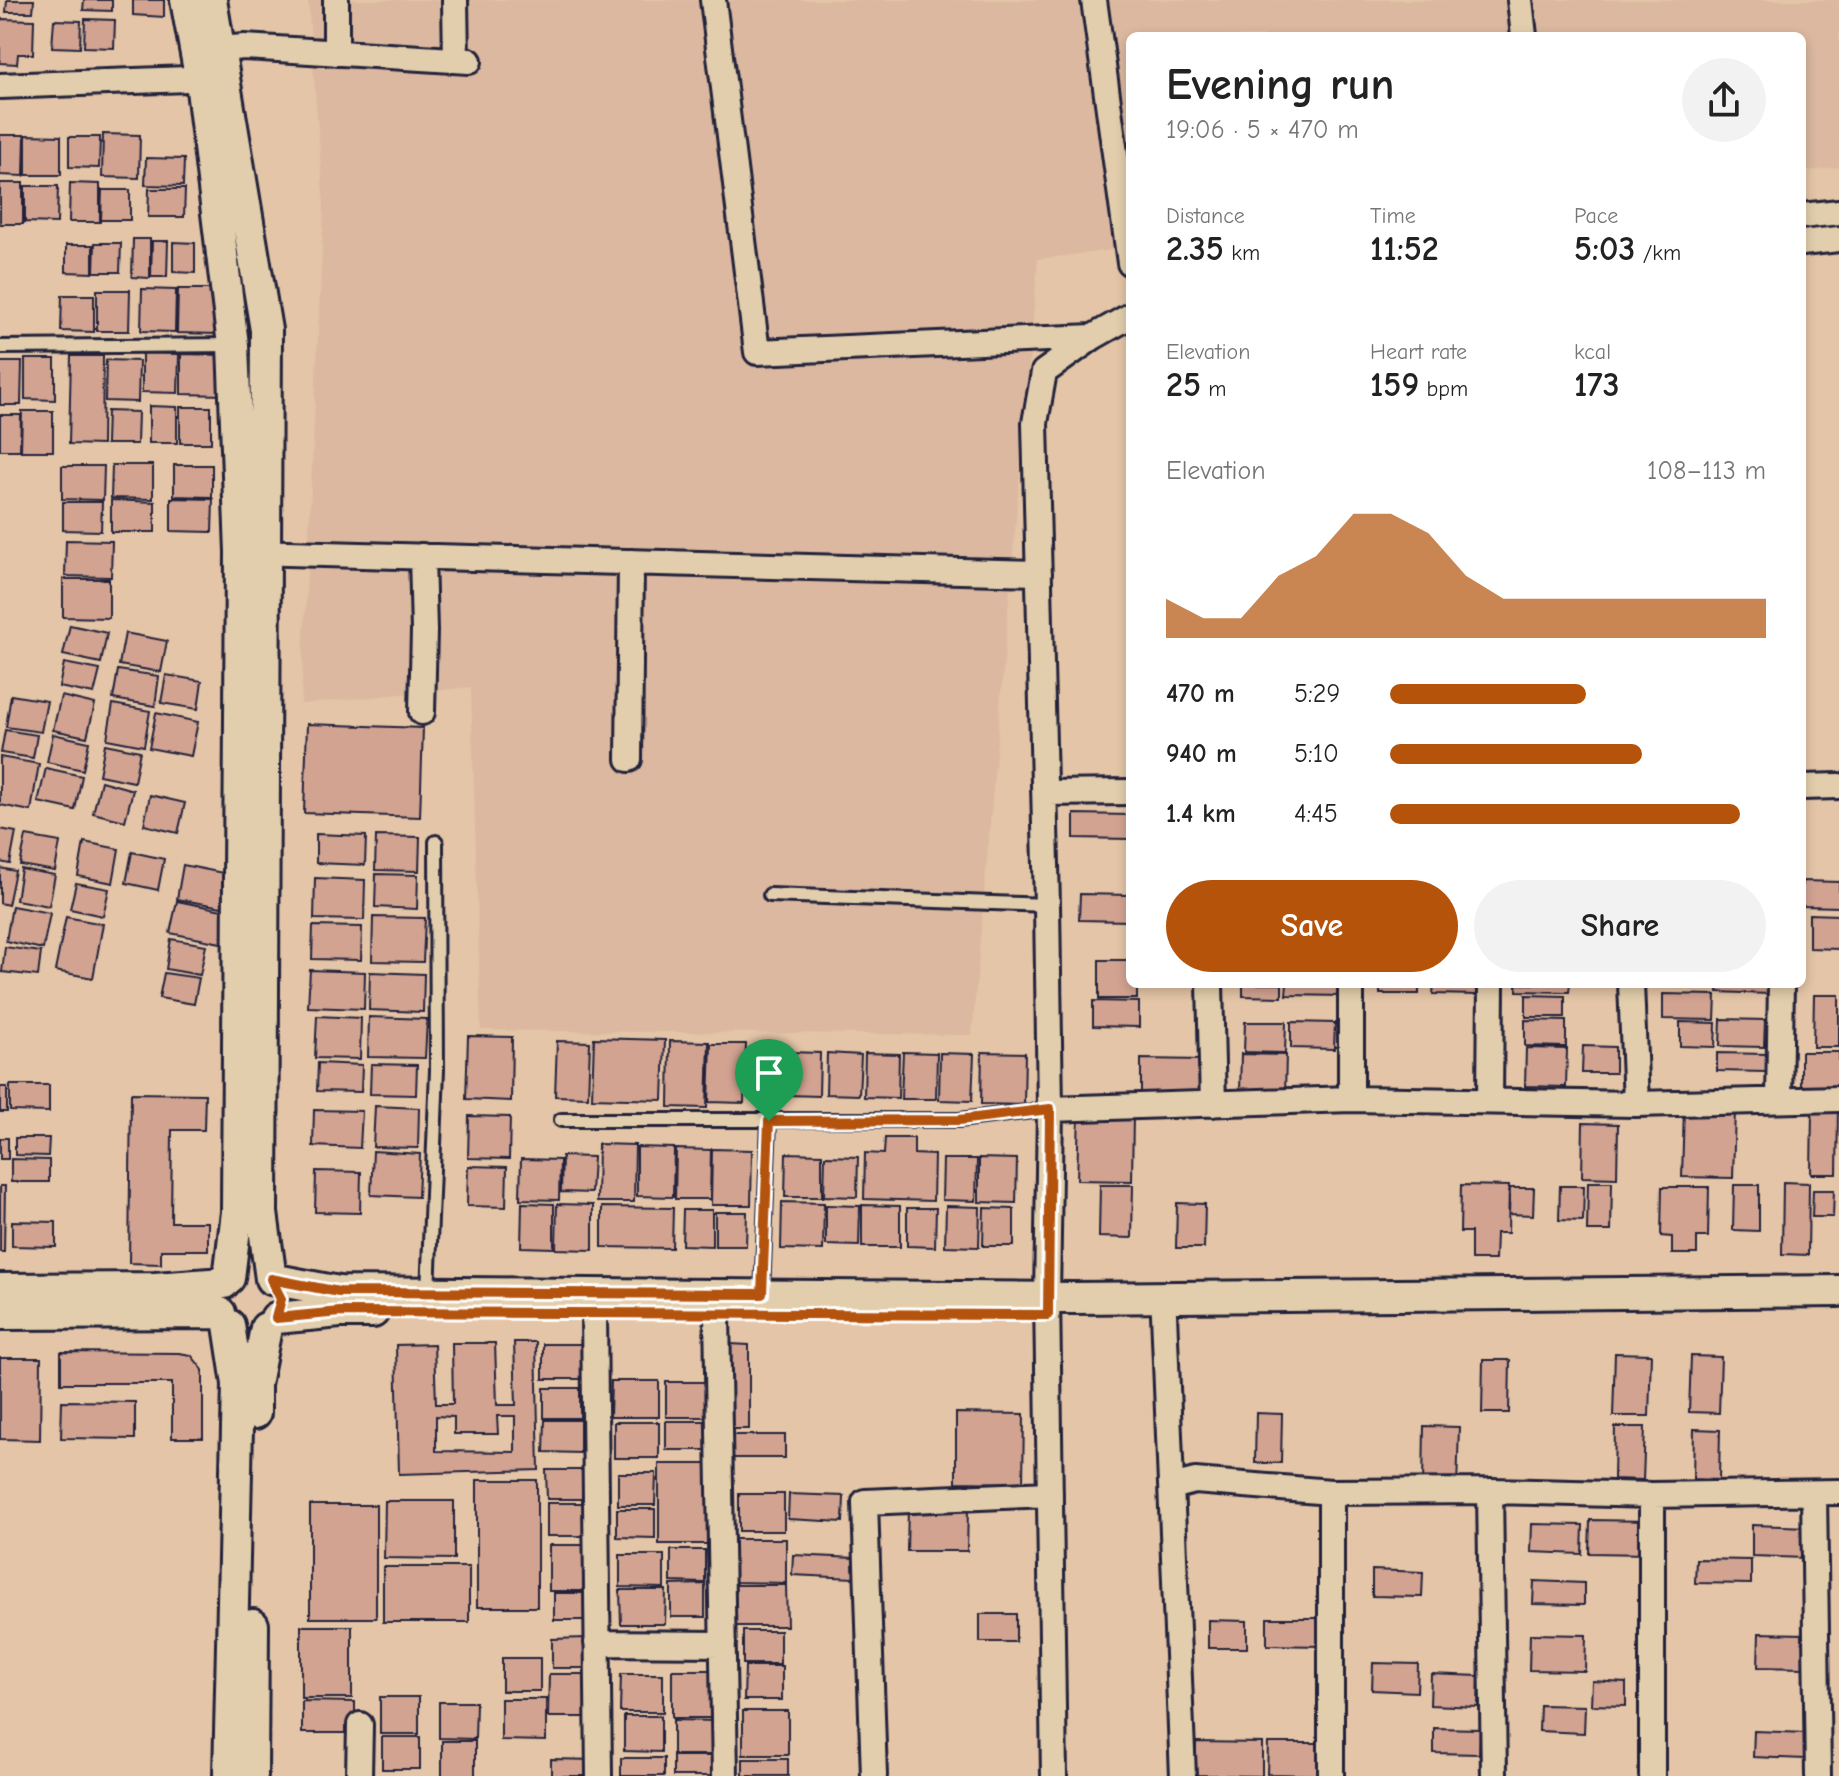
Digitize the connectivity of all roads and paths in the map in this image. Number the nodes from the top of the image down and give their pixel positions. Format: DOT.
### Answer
graph roads {
  1 [pos="186,0"];
  2 [pos="211,0"];
  3 [pos="336,0"];
  4 [pos="455,0"];
  5 [pos="713,0"];
  6 [pos="1094,0"];
  7 [pos="1520,0"];
  8 [pos="1524,32"];
  9 [pos="336,53"];
  10 [pos="216,69"];
  11 [pos="0,86"];
  12 [pos="1839,212"];
  13 [pos="1806,216"];
  14 [pos="1126,234"];
  15 [pos="1839,239"];
  16 [pos="1806,243"];
  17 [pos="1126,318"];
  18 [pos="1093,337"];
  19 [pos="233,345"];
  20 [pos="0,347"];
  21 [pos="253,552"];
  22 [pos="422,556"];
  23 [pos="631,562"];
  24 [pos="1039,573"];
  25 [pos="422,712"];
  26 [pos="629,759"];
  27 [pos="1839,786"];
  28 [pos="1806,787"];
  29 [pos="1126,792"];
  30 [pos="1045,793"];
  31 [pos="436,842"];
  32 [pos="770,895"];
  33 [pos="1047,905"];
  34 [pos="1210,988"];
  35 [pos="1351,988"];
  36 [pos="1491,988"];
  37 [pos="1631,988"];
  38 [pos="1781,988"];
  39 [pos="1351,1099"];
  40 [pos="1839,1099"];
  41 [pos="1779,1100"];
  42 [pos="1490,1101"];
  43 [pos="1213,1104"];
  44 [pos="1636,1104"];
  45 [pos="1050,1109"];
  46 [pos="561,1120"];
  47 [pos="769,1121"];
  48 [pos="271,1279"];
  49 [pos="0,1289"];
  50 [pos="1839,1291"];
  51 [pos="428,1293"];
  52 [pos="762,1294"];
  53 [pos="226,1300"];
  54 [pos="1047,1306"];
  55 [pos="1839,1308"];
  56 [pos="594,1313"];
  57 [pos="0,1314"];
  58 [pos="717,1314"];
  59 [pos="1164,1314"];
  60 [pos="271,1323"];
  61 [pos="1172,1487"];
  62 [pos="1490,1491"];
  63 [pos="1331,1492"];
  64 [pos="1839,1492"];
  65 [pos="1814,1493"];
  66 [pos="1050,1494"];
  67 [pos="1652,1495"];
  68 [pos="597,1643"];
  69 [pos="723,1644"];
  70 [pos="360,1725"];
  71 [pos="229,1776"];
  72 [pos="252,1776"];
  73 [pos="359,1776"];
  74 [pos="599,1776"];
  75 [pos="725,1776"];
  76 [pos="874,1776"];
  77 [pos="1054,1776"];
  78 [pos="1183,1776"];
  79 [pos="1331,1776"];
  80 [pos="1494,1776"];
  81 [pos="1652,1776"];
  82 [pos="1818,1776"];
  1 -- 10 [label="street"];
  2 -- 10 [label="street"];
  3 -- 9 [label="street"];
  4 -- 9 [label="street"];
  5 -- 18 [label="street"];
  6 -- 14 [label="street"];
  7 -- 8 [label="street"];
  9 -- 10 [label="street"];
  10 -- 11 [label="street"];
  10 -- 19 [label="street"];
  10 -- 21 [label="street"];
  12 -- 13 [label="street"];
  15 -- 16 [label="street"];
  17 -- 18 [label="street"];
  18 -- 24 [label="street"];
  19 -- 20 [label="lane"];
  19 -- 21 [label="street"];
  21 -- 22 [label="street"];
  21 -- 48 [label="street"];
  21 -- 53 [label="street"];
  22 -- 23 [label="street"];
  22 -- 25 [label="street"];
  23 -- 24 [label="street"];
  23 -- 26 [label="street"];
  24 -- 30 [label="street"];
  27 -- 28 [label="street"];
  29 -- 30 [label="street"];
  30 -- 33 [label="street"];
  31 -- 51 [label="lane"];
  32 -- 33 [label="lane"];
  33 -- 45 [label="street"];
  34 -- 43 [label="street"];
  35 -- 39 [label="street"];
  36 -- 42 [label="street"];
  37 -- 44 [label="street"];
  38 -- 41 [label="street"];
  39 -- 42 [label="street"];
  39 -- 43 [label="street"];
  40 -- 41 [label="street"];
  41 -- 44 [label="street"];
  42 -- 44 [label="street"];
  43 -- 45 [label="street"];
  45 -- 47 [label="lane"];
  45 -- 54 [label="street"];
  46 -- 47 [label="lane"];
  47 -- 52 [label="lane"];
  48 -- 51 [label="street"];
  48 -- 53 [label="street"];
  48 -- 60 [label="street"];
  49 -- 53 [label="street"];
  50 -- 54 [label="street"];
  51 -- 52 [label="street"];
  52 -- 54 [label="street"];
  53 -- 57 [label="street"];
  53 -- 60 [label="street"];
  53 -- 71 [label="street"];
  54 -- 58 [label="street"];
  54 -- 59 [label="street"];
  54 -- 66 [label="street"];
  55 -- 59 [label="street"];
  56 -- 58 [label="street"];
  56 -- 60 [label="street"];
  56 -- 68 [label="street"];
  58 -- 69 [label="street"];
  59 -- 61 [label="street"];
  60 -- 72 [label="street"];
  61 -- 63 [label="street"];
  61 -- 78 [label="street"];
  62 -- 63 [label="street"];
  62 -- 67 [label="street"];
  62 -- 80 [label="street"];
  63 -- 79 [label="street"];
  64 -- 65 [label="street"];
  65 -- 67 [label="street"];
  65 -- 82 [label="street"];
  66 -- 76 [label="street"];
  66 -- 77 [label="street"];
  67 -- 81 [label="street"];
  68 -- 69 [label="street"];
  68 -- 74 [label="street"];
  69 -- 75 [label="street"];
  70 -- 73 [label="street"];
}
